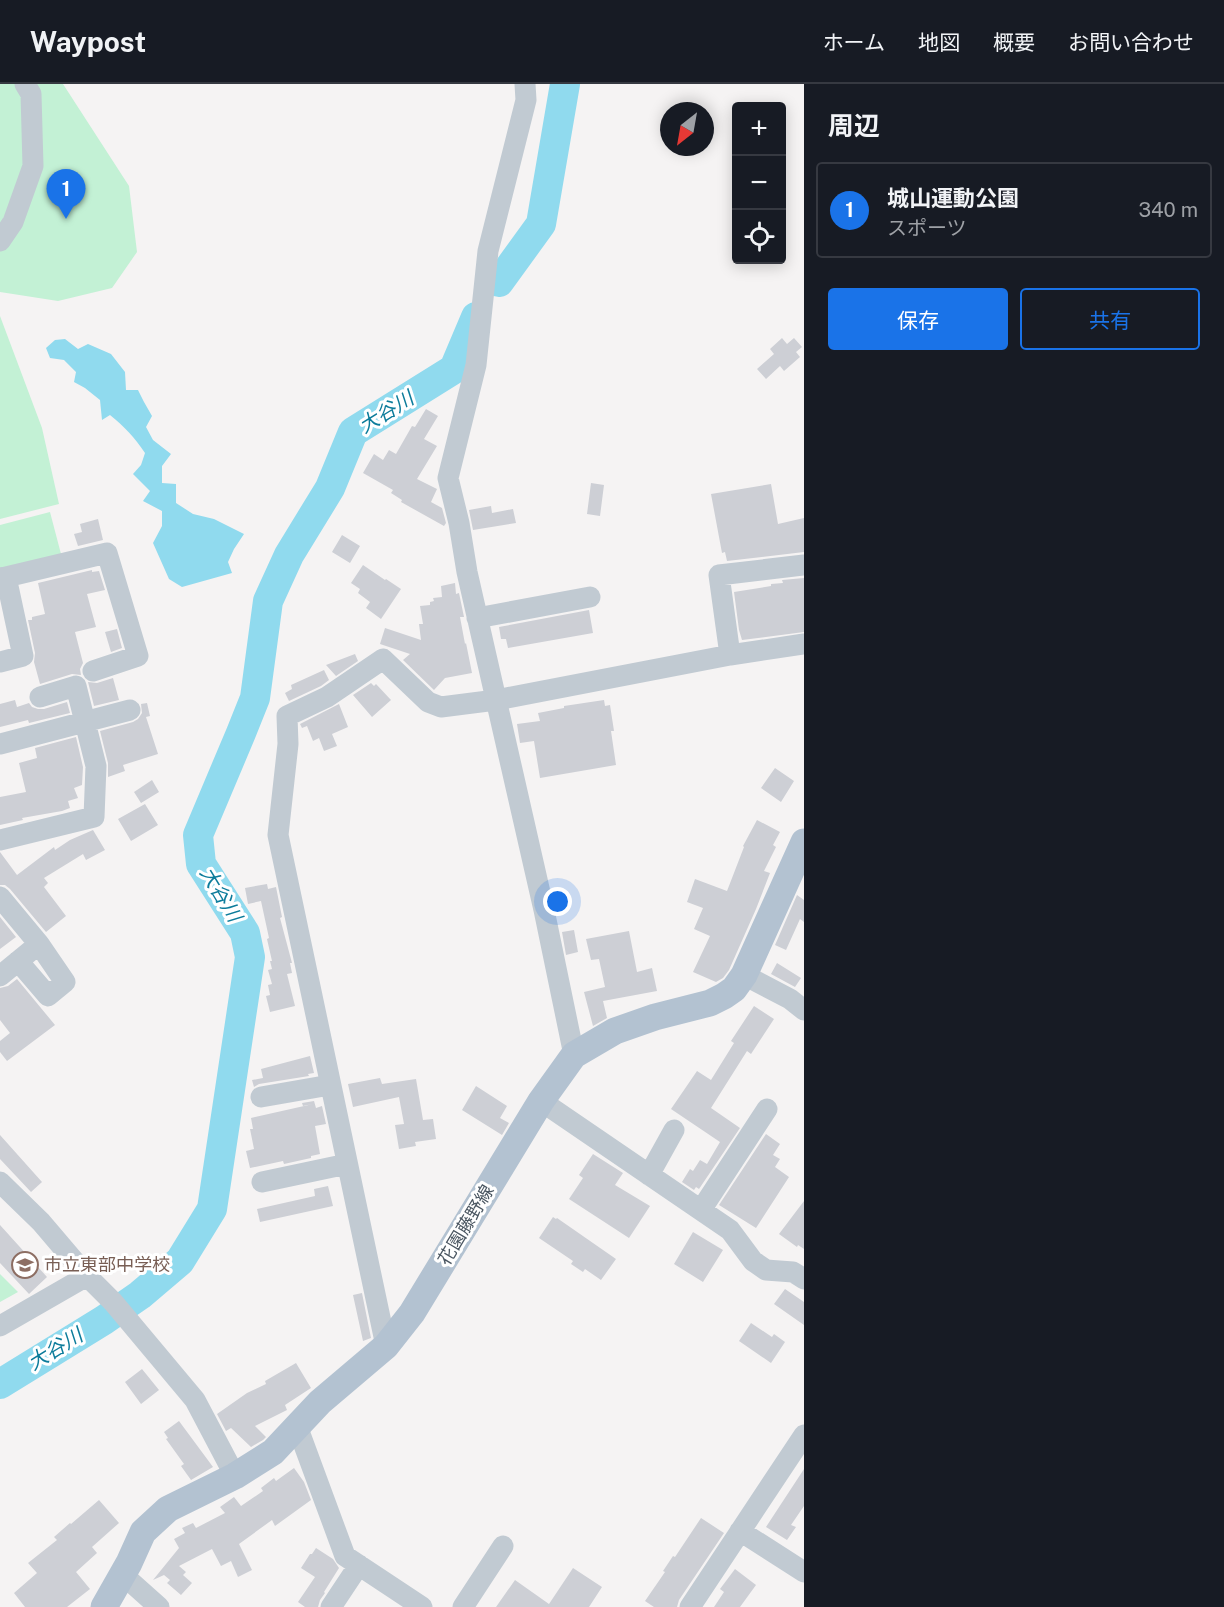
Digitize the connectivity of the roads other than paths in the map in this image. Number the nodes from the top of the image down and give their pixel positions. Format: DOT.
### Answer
graph roads {
  1 [pos="25,84"];
  2 [pos="525,84"];
  3 [pos="0,241"];
  4 [pos="804,565"];
  5 [pos="3,578"];
  6 [pos="590,597"];
  7 [pos="477,618"];
  8 [pos="804,644"];
  9 [pos="730,655"];
  10 [pos="0,662"];
  11 [pos="93,671"];
  12 [pos="40,697"];
  13 [pos="496,700"];
  14 [pos="130,710"];
  15 [pos="86,722"];
  16 [pos="0,744"];
  17 [pos="0,840"];
  18 [pos="804,842"];
  19 [pos="797,879"];
  20 [pos="0,897"];
  21 [pos="39,944"];
  22 [pos="18,961"];
  23 [pos="744,975"];
  24 [pos="0,976"];
  25 [pos="804,1010"];
  26 [pos="574,1055"];
  27 [pos="330,1085"];
  28 [pos="261,1097"];
  29 [pos="541,1101"];
  30 [pos="767,1109"];
  31 [pos="674,1131"];
  32 [pos="347,1164"];
  33 [pos="650,1175"];
  34 [pos="0,1182"];
  35 [pos="262,1182"];
  36 [pos="701,1210"];
  37 [pos="87,1276"];
  38 [pos="804,1279"];
  39 [pos="0,1326"];
  40 [pos="386,1346"];
  41 [pos="297,1426"];
  42 [pos="804,1435"];
  43 [pos="235,1476"];
  44 [pos="740,1531"];
  45 [pos="502,1546"];
  46 [pos="359,1565"];
  47 [pos="804,1572"];
  48 [pos="122,1574"];
  49 [pos="418,1606"];
  50 [pos="104,1607"];
  51 [pos="159,1607"];
  52 [pos="332,1607"];
  53 [pos="463,1607"];
  54 [pos="690,1607"];
  1 -- 3 [label="street"];
  2 -- 7 [label="street"];
  4 -- 9 [label="street"];
  5 -- 10 [label="street"];
  5 -- 11 [label="street"];
  6 -- 7 [label="street"];
  7 -- 13 [label="street"];
  8 -- 9 [label="street"];
  9 -- 13 [label="street"];
  12 -- 15 [label="street"];
  13 -- 26 [label="street"];
  13 -- 27 [label="street"];
  14 -- 15 [label="street"];
  15 -- 16 [label="street"];
  15 -- 17 [label="street"];
  18 -- 19 [label="main road, 花園藤野線"];
  19 -- 23 [label="main road, 花園藤野線"];
  20 -- 21 [label="street"];
  21 -- 22 [label="street"];
  21 -- 22 [label="street"];
  22 -- 24 [label="street"];
  23 -- 25 [label="street"];
  23 -- 26 [label="main road, 花園藤野線"];
  26 -- 29 [label="main road, 花園藤野線"];
  27 -- 28 [label="street"];
  27 -- 32 [label="street"];
  29 -- 33 [label="street"];
  29 -- 40 [label="main road, 花園藤野線"];
  30 -- 36 [label="street"];
  31 -- 33 [label="street"];
  32 -- 35 [label="street"];
  32 -- 40 [label="street"];
  33 -- 36 [label="street"];
  34 -- 37 [label="street"];
  36 -- 38 [label="street"];
  37 -- 39 [label="street"];
  37 -- 43 [label="street"];
  40 -- 41 [label="main road, 花園藤野線"];
  41 -- 43 [label="main road, 花園藤野線"];
  41 -- 46 [label="street"];
  42 -- 44 [label="street"];
  43 -- 48 [label="main road, 花園藤野線"];
  44 -- 47 [label="street"];
  44 -- 54 [label="street"];
  45 -- 53 [label="street"];
  46 -- 49 [label="street"];
  46 -- 52 [label="street"];
  48 -- 50 [label="main road, 花園藤野線"];
  48 -- 51 [label="street"];
}
